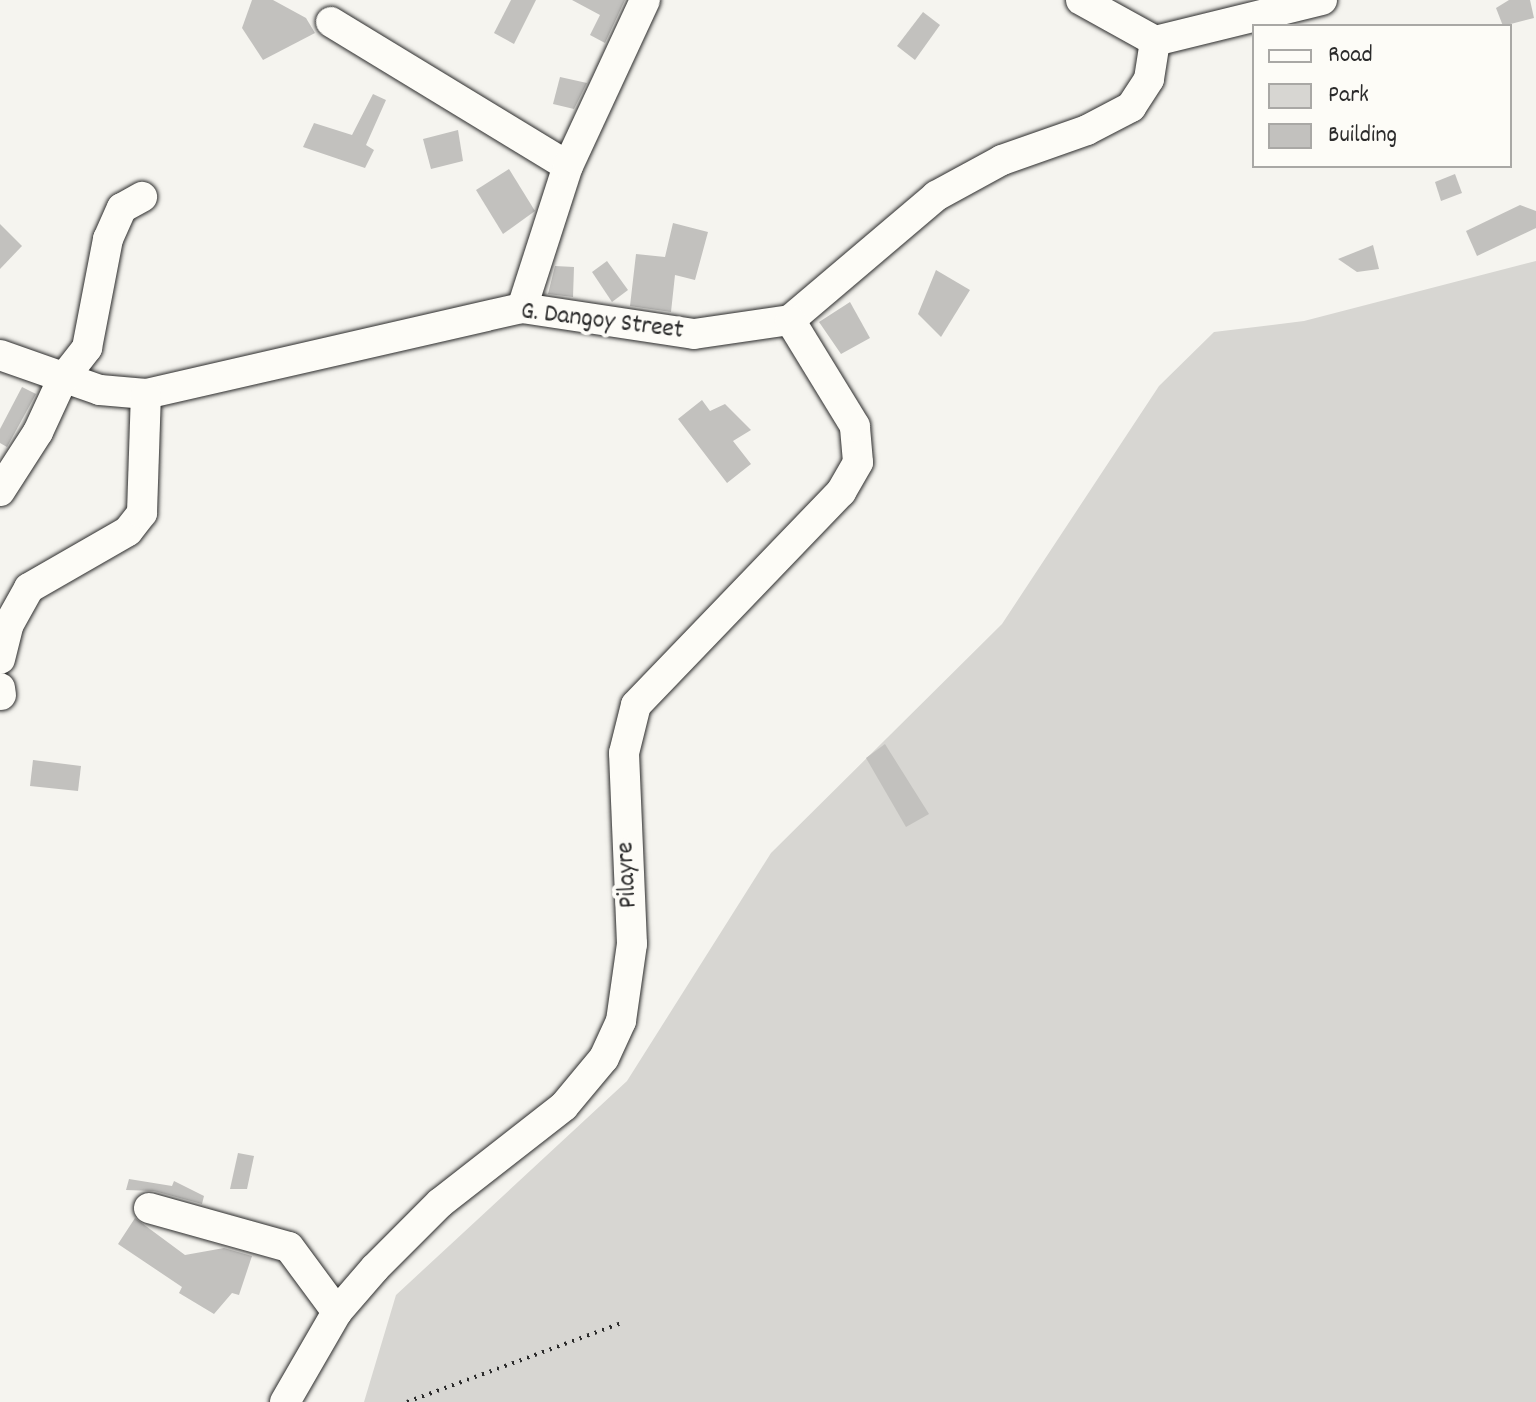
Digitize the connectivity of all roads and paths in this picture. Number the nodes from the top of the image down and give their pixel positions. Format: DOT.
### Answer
graph roads {
  1 [pos="645,0"];
  2 [pos="1081,0"];
  3 [pos="1322,0"];
  4 [pos="331,22"];
  5 [pos="1155,41"];
  6 [pos="568,166"];
  7 [pos="142,197"];
  8 [pos="522,308"];
  9 [pos="790,320"];
  10 [pos="0,355"];
  11 [pos="62,380"];
  12 [pos="146,394"];
  13 [pos="0,491"];
  14 [pos="0,659"];
  15 [pos="0,688"];
  16 [pos="1,695"];
  17 [pos="149,1208"];
  18 [pos="337,1312"];
  19 [pos="624,1322"];
  20 [pos="285,1402"];
  21 [pos="407,1402"];
  1 -- 6 [label="street"];
  2 -- 5 [label="street"];
  3 -- 5 [label="street"];
  4 -- 6 [label="street"];
  5 -- 9 [label="street"];
  6 -- 8 [label="street"];
  7 -- 11 [label="street"];
  8 -- 9 [label="street, G. Dangoy Street"];
  8 -- 12 [label="street, G. Dangoy Street"];
  9 -- 18 [label="street, Pilayre"];
  10 -- 11 [label="street, G. Dangoy Street"];
  11 -- 12 [label="street, G. Dangoy Street"];
  11 -- 13 [label="street"];
  12 -- 14 [label="street"];
  15 -- 16 [label="street"];
  17 -- 18 [label="street"];
  18 -- 20 [label="street, Pilayre"];
  19 -- 21 [label="path"];
}
